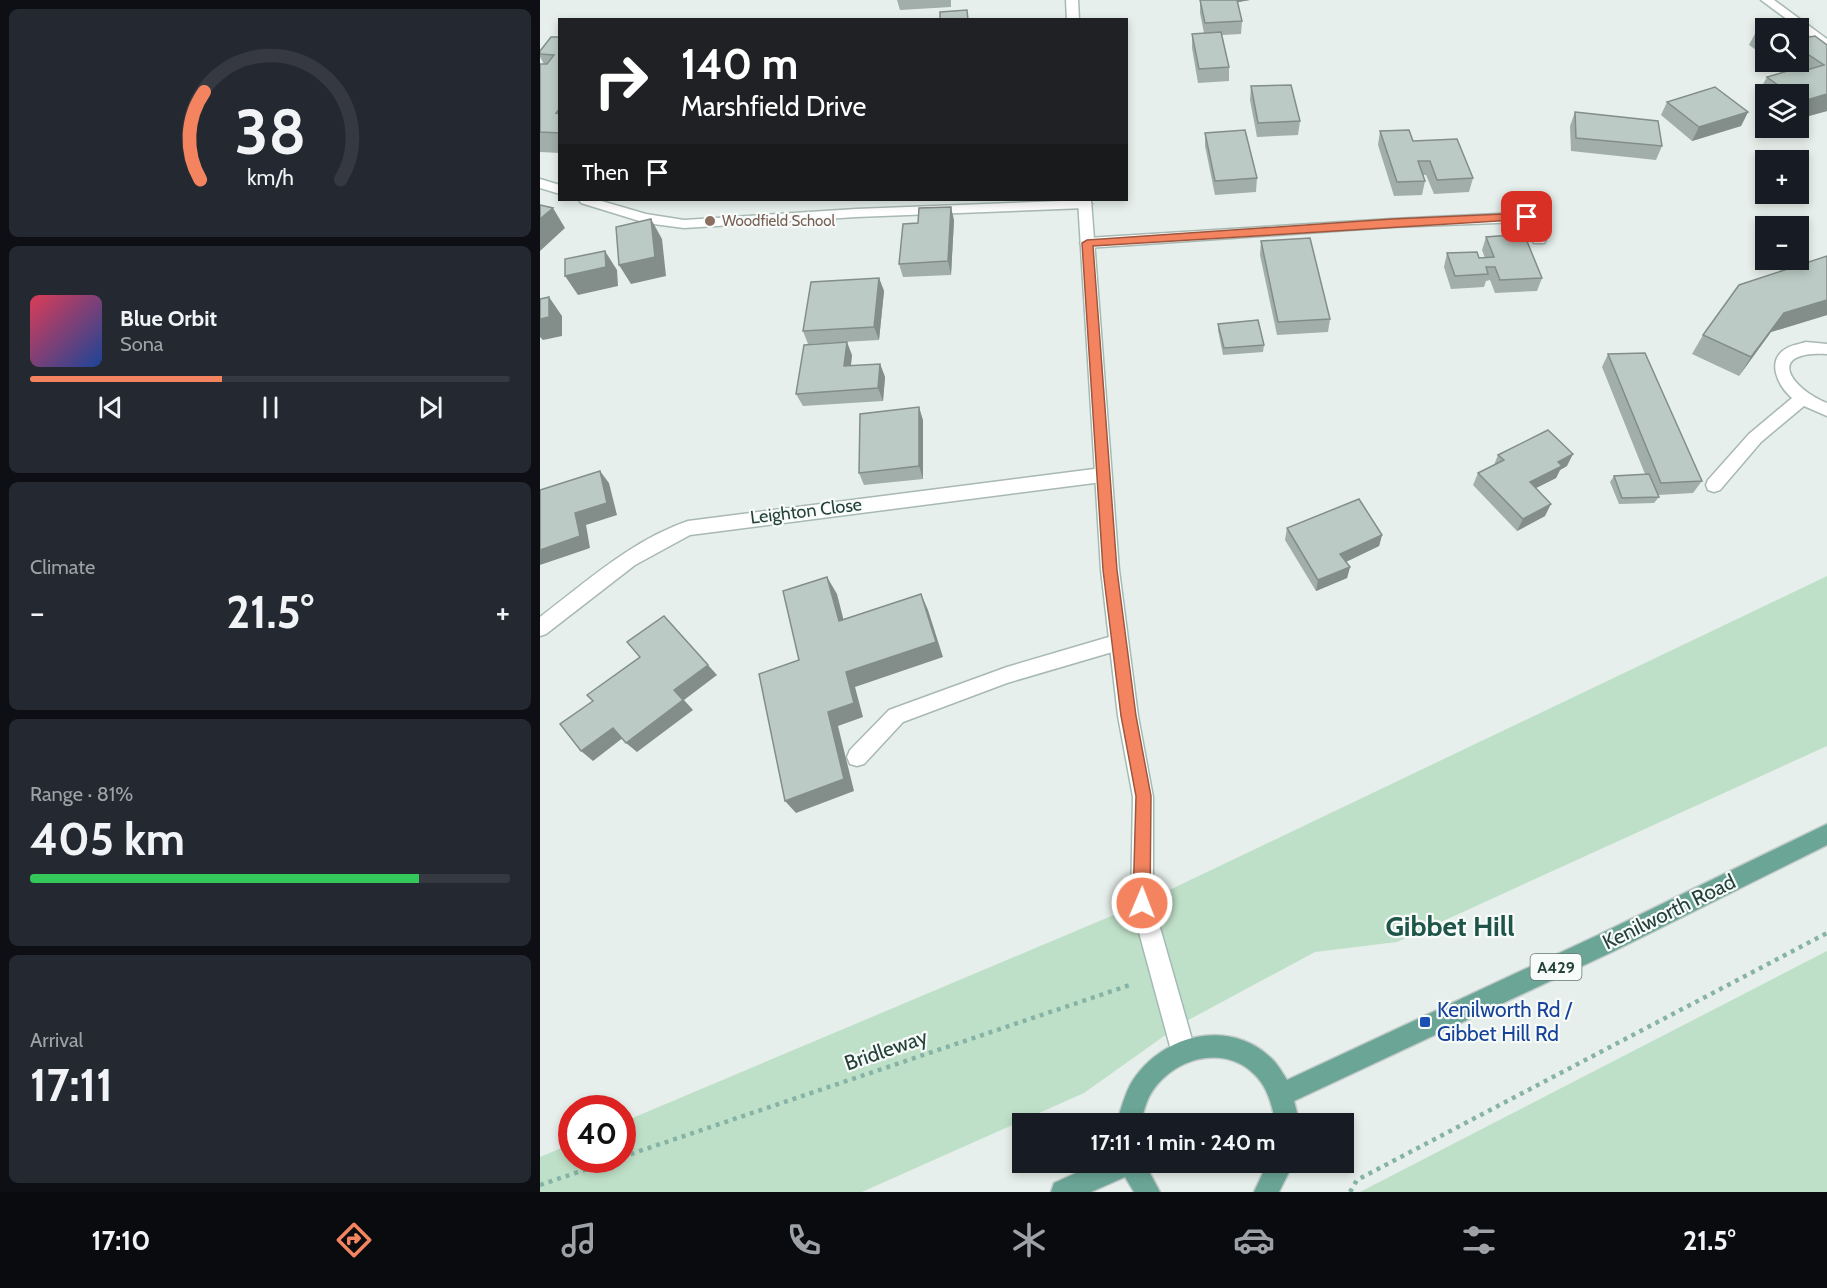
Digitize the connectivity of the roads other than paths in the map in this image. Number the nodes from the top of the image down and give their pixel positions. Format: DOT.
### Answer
graph roads {
  1 [pos="1072,0"];
  2 [pos="1767,0"];
  3 [pos="1073,18"];
  4 [pos="1827,45"];
  5 [pos="540,183"];
  6 [pos="558,189"];
  7 [pos="1518,200"];
  8 [pos="589,201"];
  9 [pos="1084,202"];
  10 [pos="1527,217"];
  11 [pos="1539,240"];
  12 [pos="1087,243"];
  13 [pos="1827,349"];
  14 [pos="1802,399"];
  15 [pos="1827,410"];
  16 [pos="1102,475"];
  17 [pos="1714,485"];
  18 [pos="540,628"];
  19 [pos="1119,642"];
  20 [pos="857,757"];
  21 [pos="1827,834"];
  22 [pos="1183,1050"];
  23 [pos="1282,1094"];
  24 [pos="1131,1113"];
  25 [pos="1286,1113"];
  26 [pos="1106,1173"];
  27 [pos="1137,1173"];
  28 [pos="1276,1173"];
  29 [pos="1064,1192"];
  30 [pos="1148,1192"];
  31 [pos="1266,1192"];
  1 -- 3 [label="street"];
  2 -- 4 [label="street"];
  5 -- 6 [label="street"];
  7 -- 10 [label="street"];
  8 -- 9 [label="street"];
  9 -- 12 [label="street"];
  10 -- 11 [label="street"];
  10 -- 12 [label="street"];
  12 -- 16 [label="street"];
  13 -- 14 [label="street"];
  14 -- 15 [label="street"];
  14 -- 17 [label="street"];
  16 -- 18 [label="street, Leighton Close"];
  16 -- 19 [label="street"];
  19 -- 20 [label="street"];
  19 -- 22 [label="street"];
  21 -- 23 [label="main road, Kenilworth Road / A429"];
  22 -- 23 [label="main road"];
  22 -- 24 [label="main road"];
  23 -- 25 [label="main road"];
  26 -- 29 [label="main road"];
  27 -- 30 [label="main road"];
  28 -- 31 [label="main road"];
}
